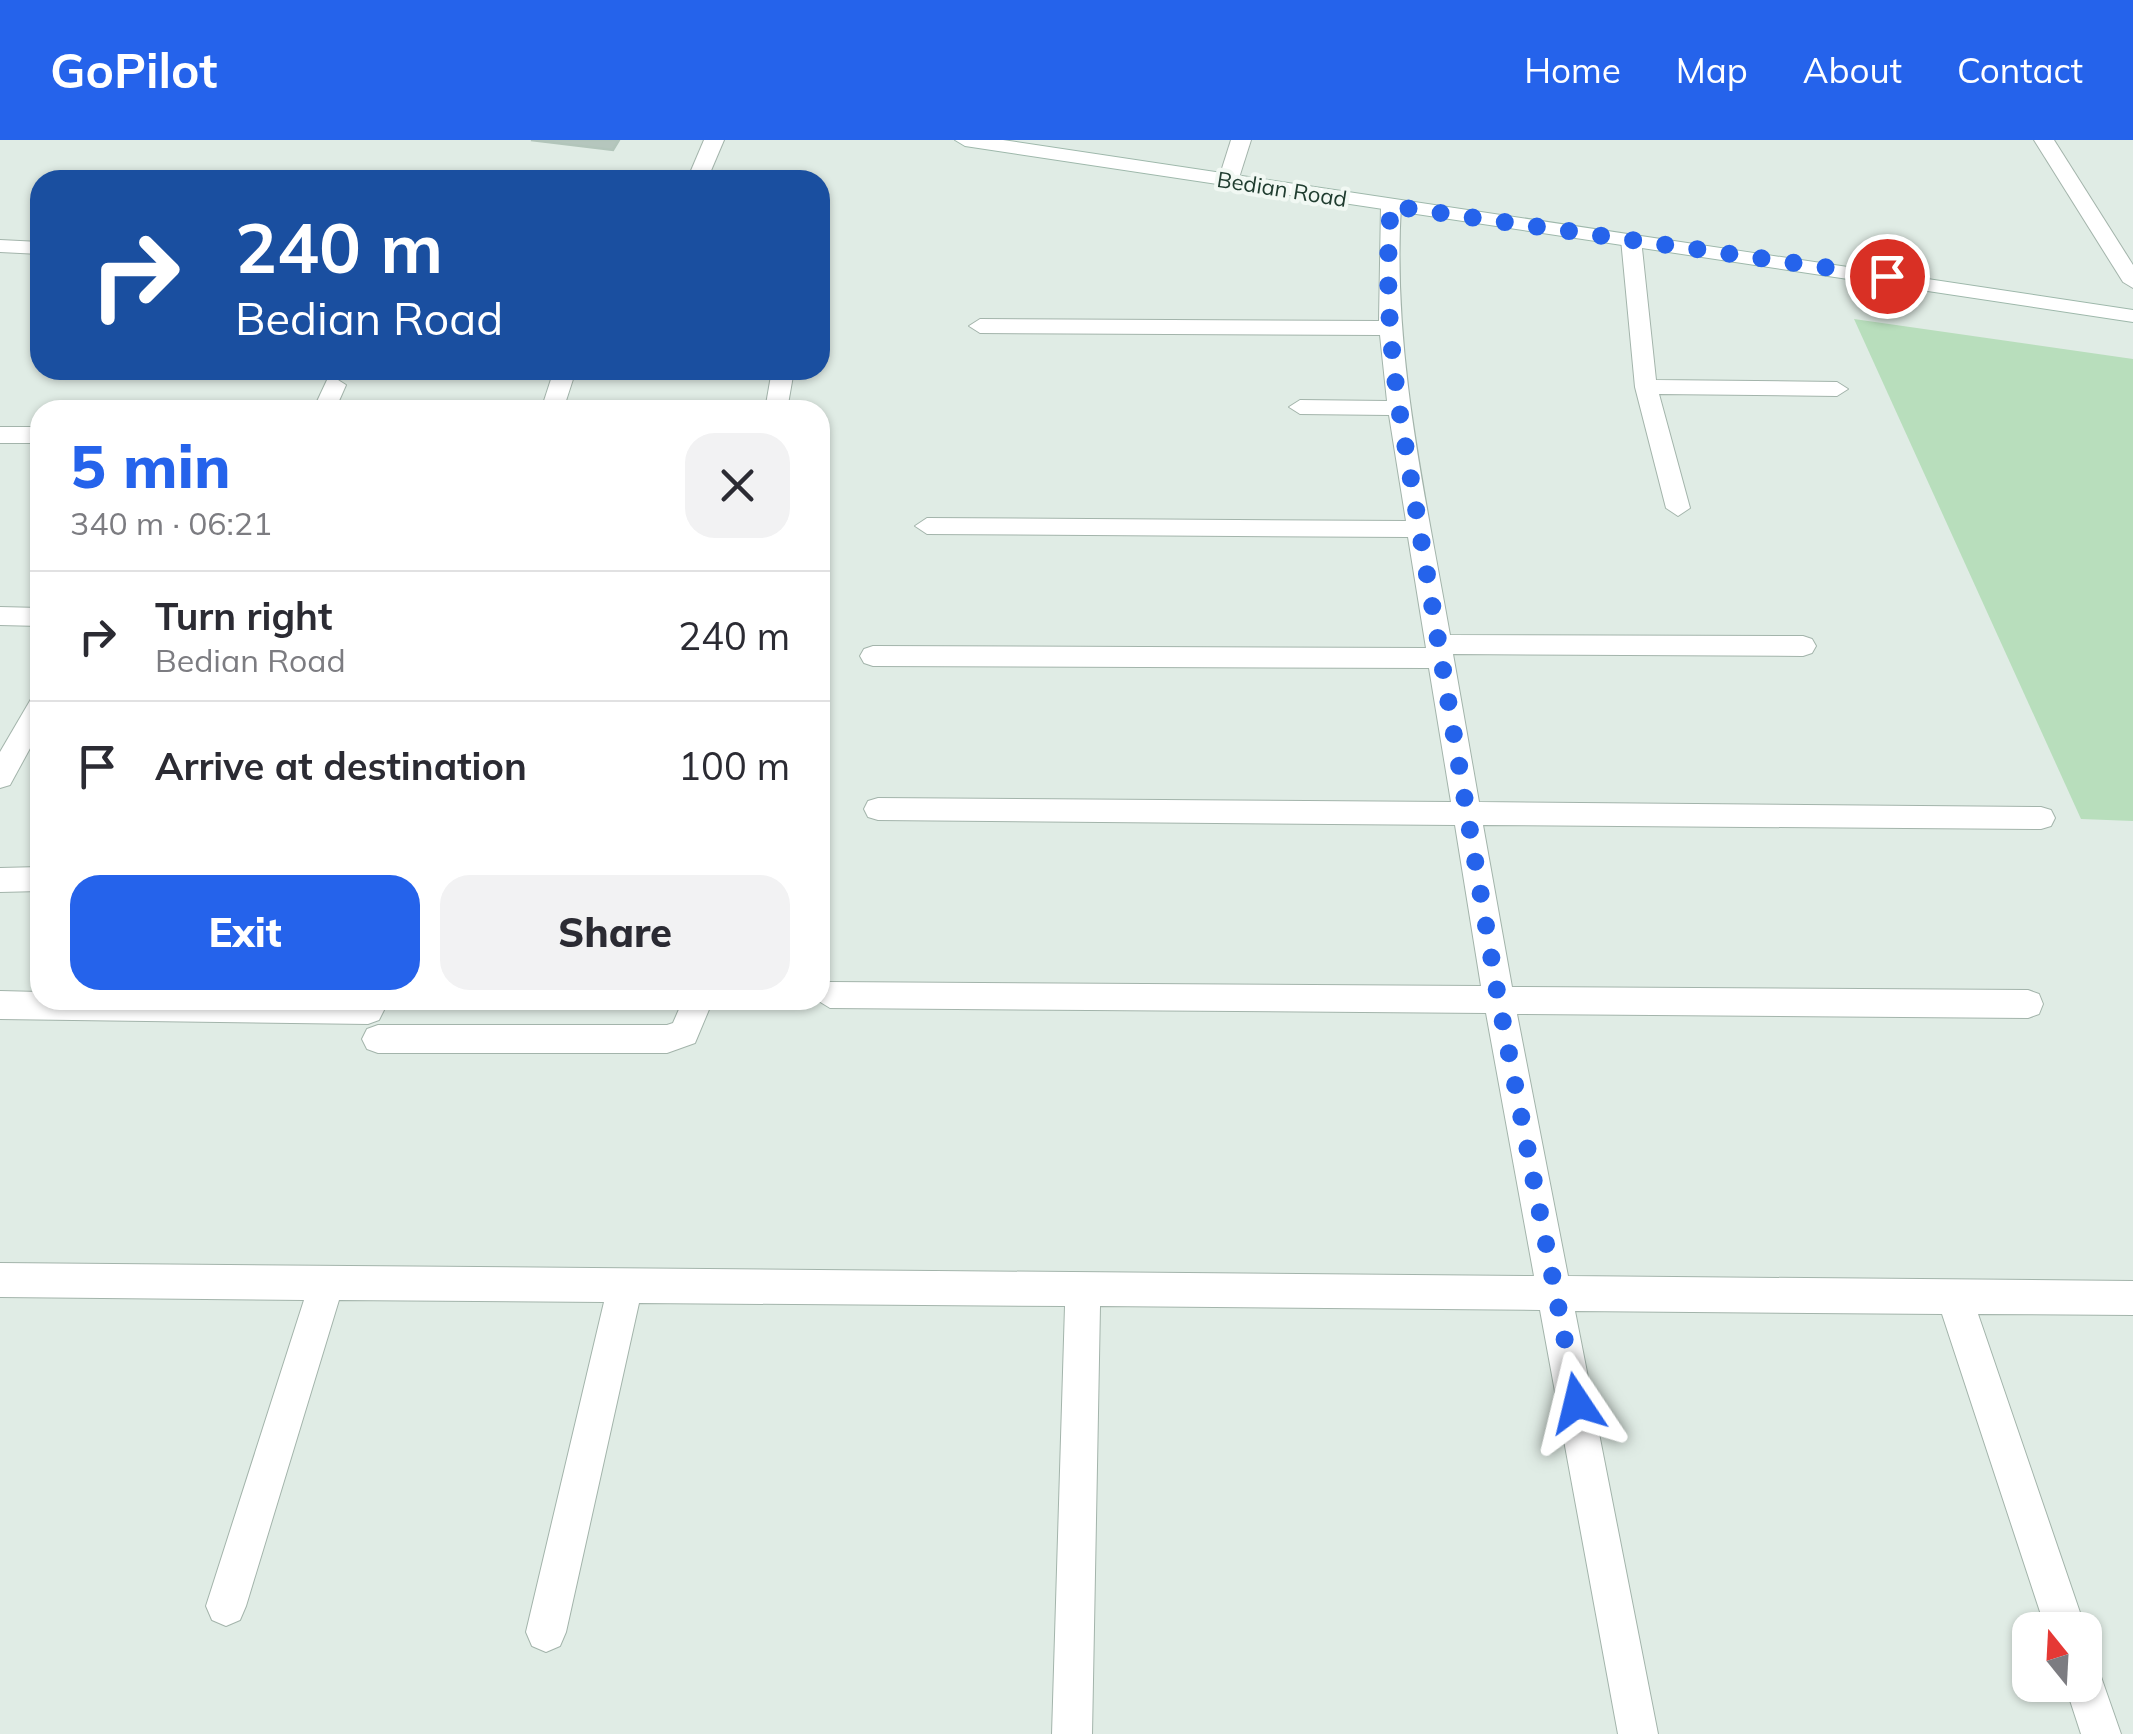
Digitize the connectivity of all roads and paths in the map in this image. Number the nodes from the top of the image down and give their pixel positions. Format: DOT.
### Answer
graph roads {
  1 [pos="714,140"];
  2 [pos="966,140"];
  3 [pos="1241,140"];
  4 [pos="2044,140"];
  5 [pos="701,170"];
  6 [pos="1228,181"];
  7 [pos="1391,206"];
  8 [pos="1631,239"];
  9 [pos="0,246"];
  10 [pos="30,248"];
  11 [pos="2133,282"];
  12 [pos="2133,316"];
  13 [pos="980,326"];
  14 [pos="1387,328"];
  15 [pos="334,386"];
  16 [pos="1646,387"];
  17 [pos="1836,389"];
  18 [pos="328,400"];
  19 [pos="1300,408"];
  20 [pos="1399,408"];
  21 [pos="0,435"];
  22 [pos="30,435"];
  23 [pos="1678,508"];
  24 [pos="927,526"];
  25 [pos="1420,529"];
  26 [pos="0,616"];
  27 [pos="30,617"];
  28 [pos="1803,646"];
  29 [pos="1440,651"];
  30 [pos="873,656"];
  31 [pos="30,724"];
  32 [pos="0,778"];
  33 [pos="878,808"];
  34 [pos="1469,814"];
  35 [pos="2041,818"];
  36 [pos="0,880"];
  37 [pos="30,880"];
  38 [pos="830,995"];
  39 [pos="1498,997"];
  40 [pos="2028,1004"];
  41 [pos="0,1005"];
  42 [pos="30,1007"];
  43 [pos="98,1010"];
  44 [pos="694,1010"];
  45 [pos="0,1280"];
  46 [pos="328,1283"];
  47 [pos="624,1285"];
  48 [pos="1083,1289"];
  49 [pos="1557,1293"];
  50 [pos="1954,1296"];
  51 [pos="2133,1298"];
  52 [pos="226,1606"];
  53 [pos="2060,1612"];
  54 [pos="546,1632"];
  55 [pos="2091,1702"];
  56 [pos="1072,1734"];
  57 [pos="1638,1734"];
  58 [pos="2101,1734"];
  1 -- 5 [label="street"];
  2 -- 6 [label="street, Bedian Road"];
  3 -- 6 [label="street"];
  4 -- 11 [label="street"];
  6 -- 7 [label="street, Bedian Road"];
  7 -- 8 [label="street, Bedian Road"];
  7 -- 14 [label="street"];
  8 -- 12 [label="street, Bedian Road"];
  8 -- 16 [label="street"];
  9 -- 10 [label="street"];
  13 -- 14 [label="street"];
  14 -- 20 [label="street"];
  15 -- 18 [label="street"];
  16 -- 17 [label="street"];
  16 -- 23 [label="street"];
  19 -- 20 [label="street"];
  20 -- 25 [label="street"];
  21 -- 22 [label="street"];
  24 -- 25 [label="street"];
  25 -- 29 [label="street"];
  26 -- 27 [label="street"];
  28 -- 29 [label="street"];
  29 -- 30 [label="street"];
  29 -- 34 [label="street"];
  31 -- 32 [label="street"];
  33 -- 34 [label="street"];
  34 -- 35 [label="street"];
  34 -- 39 [label="street"];
  36 -- 37 [label="street"];
  38 -- 39 [label="street"];
  39 -- 40 [label="street"];
  39 -- 49 [label="street"];
  41 -- 42 [label="street"];
  43 -- 44 [label="street"];
  45 -- 46 [label="street"];
  46 -- 47 [label="street"];
  46 -- 52 [label="street"];
  47 -- 48 [label="street"];
  47 -- 54 [label="street"];
  48 -- 49 [label="street"];
  48 -- 56 [label="street"];
  49 -- 50 [label="street"];
  49 -- 57 [label="street"];
  50 -- 51 [label="street"];
  50 -- 53 [label="street"];
  55 -- 58 [label="street"];
}
